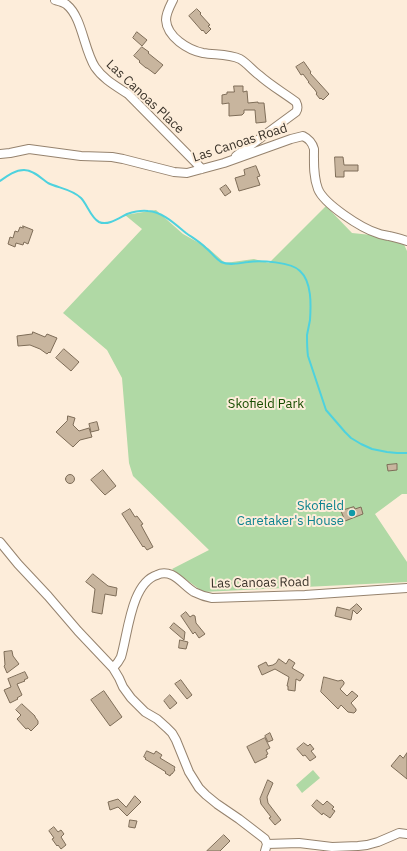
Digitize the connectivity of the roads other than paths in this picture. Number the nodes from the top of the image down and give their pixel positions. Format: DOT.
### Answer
graph roads {
  1 [pos="55,0"];
  2 [pos="173,0"];
  3 [pos="0,154"];
  4 [pos="229,161"];
  5 [pos="202,169"];
  6 [pos="407,241"];
  7 [pos="0,542"];
  8 [pos="407,588"];
  9 [pos="113,668"];
  10 [pos="407,834"];
  11 [pos="266,848"];
  1 -- 5 [label="street, Las Canoas Place"];
  2 -- 4 [label="street"];
  3 -- 5 [label="street, Las Canoas Road"];
  4 -- 5 [label="street, Las Canoas Road"];
  4 -- 6 [label="street, Las Canoas Road"];
  7 -- 9 [label="street"];
  8 -- 9 [label="street, Las Canoas Road"];
  9 -- 11 [label="street"];
  10 -- 11 [label="street"];
}
